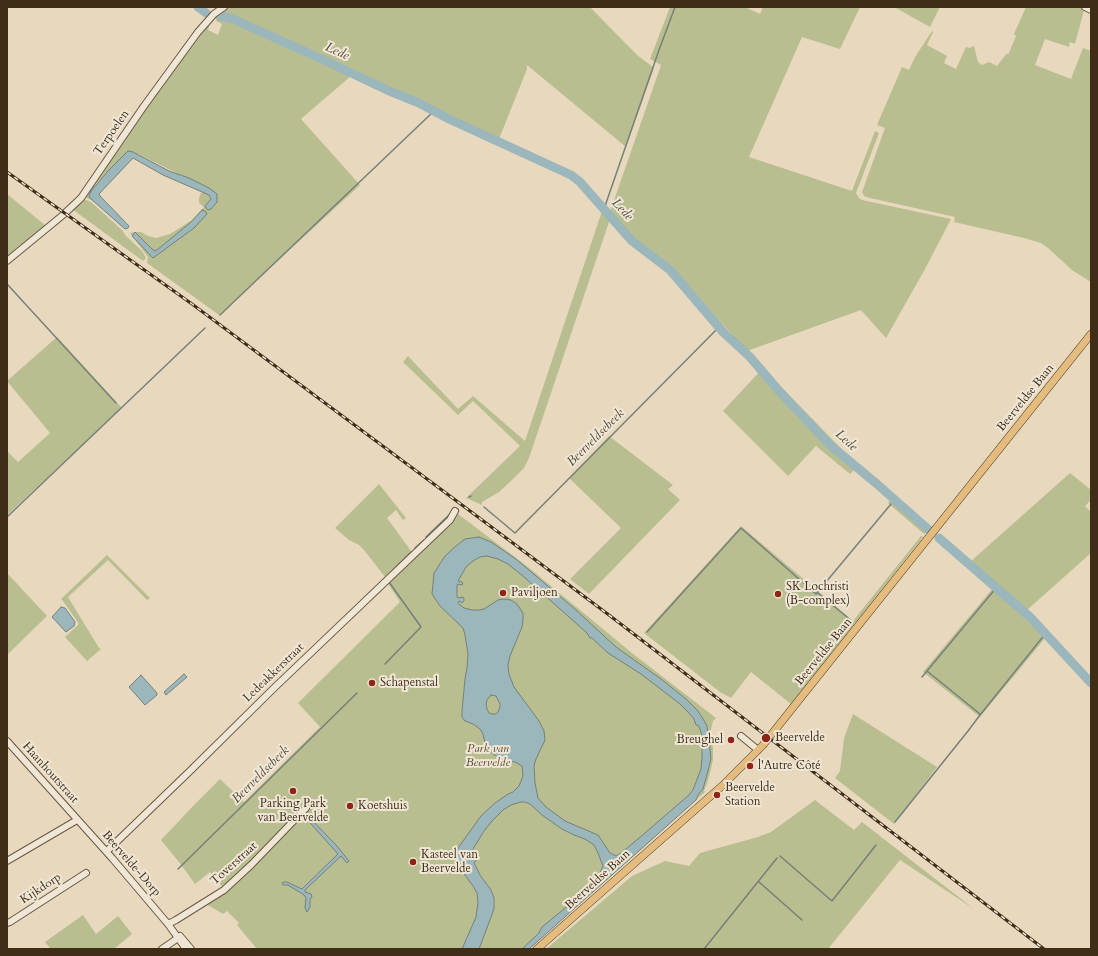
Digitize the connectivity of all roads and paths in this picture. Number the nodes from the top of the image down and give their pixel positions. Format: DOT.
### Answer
graph roads {
  1 [pos="224,7"];
  2 [pos="1085,7"];
  3 [pos="1091,10"];
  4 [pos="7,261"];
  5 [pos="1091,334"];
  6 [pos="455,511"];
  7 [pos="741,736"];
  8 [pos="7,741"];
  9 [pos="758,750"];
  10 [pos="306,808"];
  11 [pos="77,820"];
  12 [pos="107,851"];
  13 [pos="7,861"];
  14 [pos="86,873"];
  15 [pos="7,923"];
  16 [pos="168,924"];
  17 [pos="178,938"];
  18 [pos="162,949"];
  19 [pos="186,949"];
  20 [pos="191,949"];
  21 [pos="537,949"];
  1 -- 4 [label="street, Terpoelen"];
  2 -- 3 [label="street"];
  5 -- 9 [label="main road, Beerveldse Baan"];
  6 -- 12 [label="street, Ledeakkerstraat"];
  7 -- 9 [label="street"];
  8 -- 11 [label="street, Haanhoutstraat"];
  9 -- 21 [label="main road, Beerveldse Baan"];
  10 -- 16 [label="street, Toverstraat"];
  11 -- 12 [label="street, Beervelde-Dorp"];
  11 -- 13 [label="street"];
  12 -- 16 [label="street, Beervelde-Dorp"];
  14 -- 15 [label="street, Kijkdorp"];
  16 -- 17 [label="street, Beervelde-Dorp"];
  16 -- 20 [label="street, Beervelde-Dorp"];
  17 -- 18 [label="street"];
  17 -- 19 [label="street, Beervelde-Dorp"];
}
